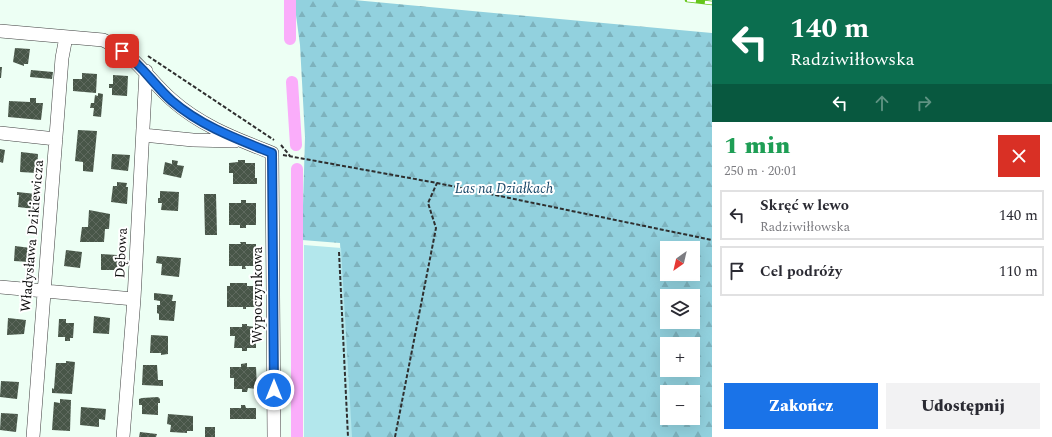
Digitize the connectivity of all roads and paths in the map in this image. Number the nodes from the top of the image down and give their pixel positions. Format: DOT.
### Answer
graph roads {
  1 [pos="0,31"];
  2 [pos="66,37"];
  3 [pos="146,71"];
  4 [pos="0,134"];
  5 [pos="143,135"];
  6 [pos="56,139"];
  7 [pos="240,141"];
  8 [pos="272,153"];
  9 [pos="437,183"];
  10 [pos="712,240"];
  11 [pos="338,252"];
  12 [pos="0,287"];
  13 [pos="44,291"];
  14 [pos="134,299"];
  15 [pos="33,437"];
  16 [pos="123,437"];
  17 [pos="274,437"];
  18 [pos="348,437"];
  19 [pos="395,437"];
  1 -- 2 [label="street"];
  2 -- 3 [label="street"];
  2 -- 6 [label="street, Władysława Dzikiewicza"];
  3 -- 5 [label="street, Dębowa"];
  3 -- 7 [label="street"];
  4 -- 6 [label="street"];
  5 -- 7 [label="street"];
  5 -- 14 [label="street, Dębowa"];
  6 -- 13 [label="street, Władysława Dzikiewicza"];
  7 -- 8 [label="street"];
  8 -- 9 [label="path"];
  8 -- 17 [label="street, Wypoczynkowa"];
  9 -- 10 [label="path"];
  9 -- 19 [label="path"];
  11 -- 18 [label="path"];
  12 -- 13 [label="street"];
  13 -- 14 [label="street"];
  13 -- 15 [label="street, Władysława Dzikiewicza"];
  14 -- 16 [label="street, Dębowa"];
}
